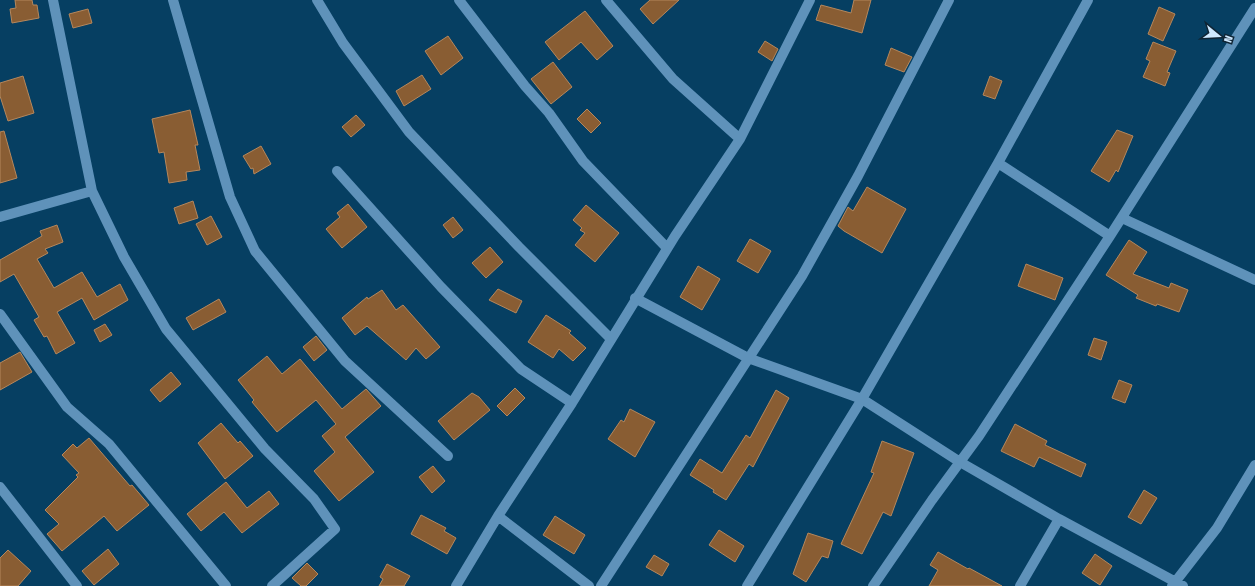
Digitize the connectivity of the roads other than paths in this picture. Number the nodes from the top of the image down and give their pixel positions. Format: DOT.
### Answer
graph roads {
  1 [pos="52,0"];
  2 [pos="173,0"];
  3 [pos="317,0"];
  4 [pos="460,0"];
  5 [pos="606,0"];
  6 [pos="810,0"];
  7 [pos="949,0"];
  8 [pos="1088,0"];
  9 [pos="1255,8"];
  10 [pos="740,139"];
  11 [pos="998,163"];
  12 [pos="337,171"];
  13 [pos="92,191"];
  14 [pos="0,217"];
  15 [pos="1122,218"];
  16 [pos="1110,236"];
  17 [pos="667,248"];
  18 [pos="1255,280"];
  19 [pos="635,298"];
  20 [pos="0,314"];
  21 [pos="611,339"];
  22 [pos="748,358"];
  23 [pos="862,399"];
  24 [pos="572,403"];
  25 [pos="448,456"];
  26 [pos="960,462"];
  27 [pos="1255,465"];
  28 [pos="0,487"];
  29 [pos="498,516"];
  30 [pos="1059,519"];
  31 [pos="1176,585"];
  32 [pos="77,586"];
  33 [pos="226,586"];
  34 [pos="272,586"];
  35 [pos="456,586"];
  36 [pos="589,586"];
  37 [pos="601,586"];
  38 [pos="747,586"];
  39 [pos="873,586"];
  40 [pos="1020,586"];
  1 -- 13 [label="street"];
  2 -- 25 [label="street"];
  3 -- 21 [label="street"];
  4 -- 17 [label="street"];
  5 -- 10 [label="street"];
  6 -- 10 [label="street"];
  7 -- 22 [label="street"];
  8 -- 11 [label="street"];
  9 -- 15 [label="street"];
  10 -- 17 [label="street"];
  11 -- 16 [label="street"];
  11 -- 23 [label="street"];
  12 -- 24 [label="street"];
  13 -- 14 [label="street"];
  13 -- 34 [label="street"];
  15 -- 16 [label="street"];
  15 -- 18 [label="street"];
  16 -- 26 [label="street"];
  17 -- 19 [label="street"];
  19 -- 21 [label="street"];
  19 -- 22 [label="street"];
  20 -- 33 [label="street"];
  21 -- 24 [label="street"];
  22 -- 23 [label="street"];
  22 -- 37 [label="street"];
  23 -- 26 [label="street"];
  23 -- 38 [label="street"];
  24 -- 29 [label="street"];
  26 -- 30 [label="street"];
  26 -- 39 [label="street"];
  27 -- 31 [label="street"];
  28 -- 32 [label="street"];
  29 -- 35 [label="street"];
  29 -- 36 [label="street"];
  30 -- 31 [label="street"];
  30 -- 40 [label="street"];
}
